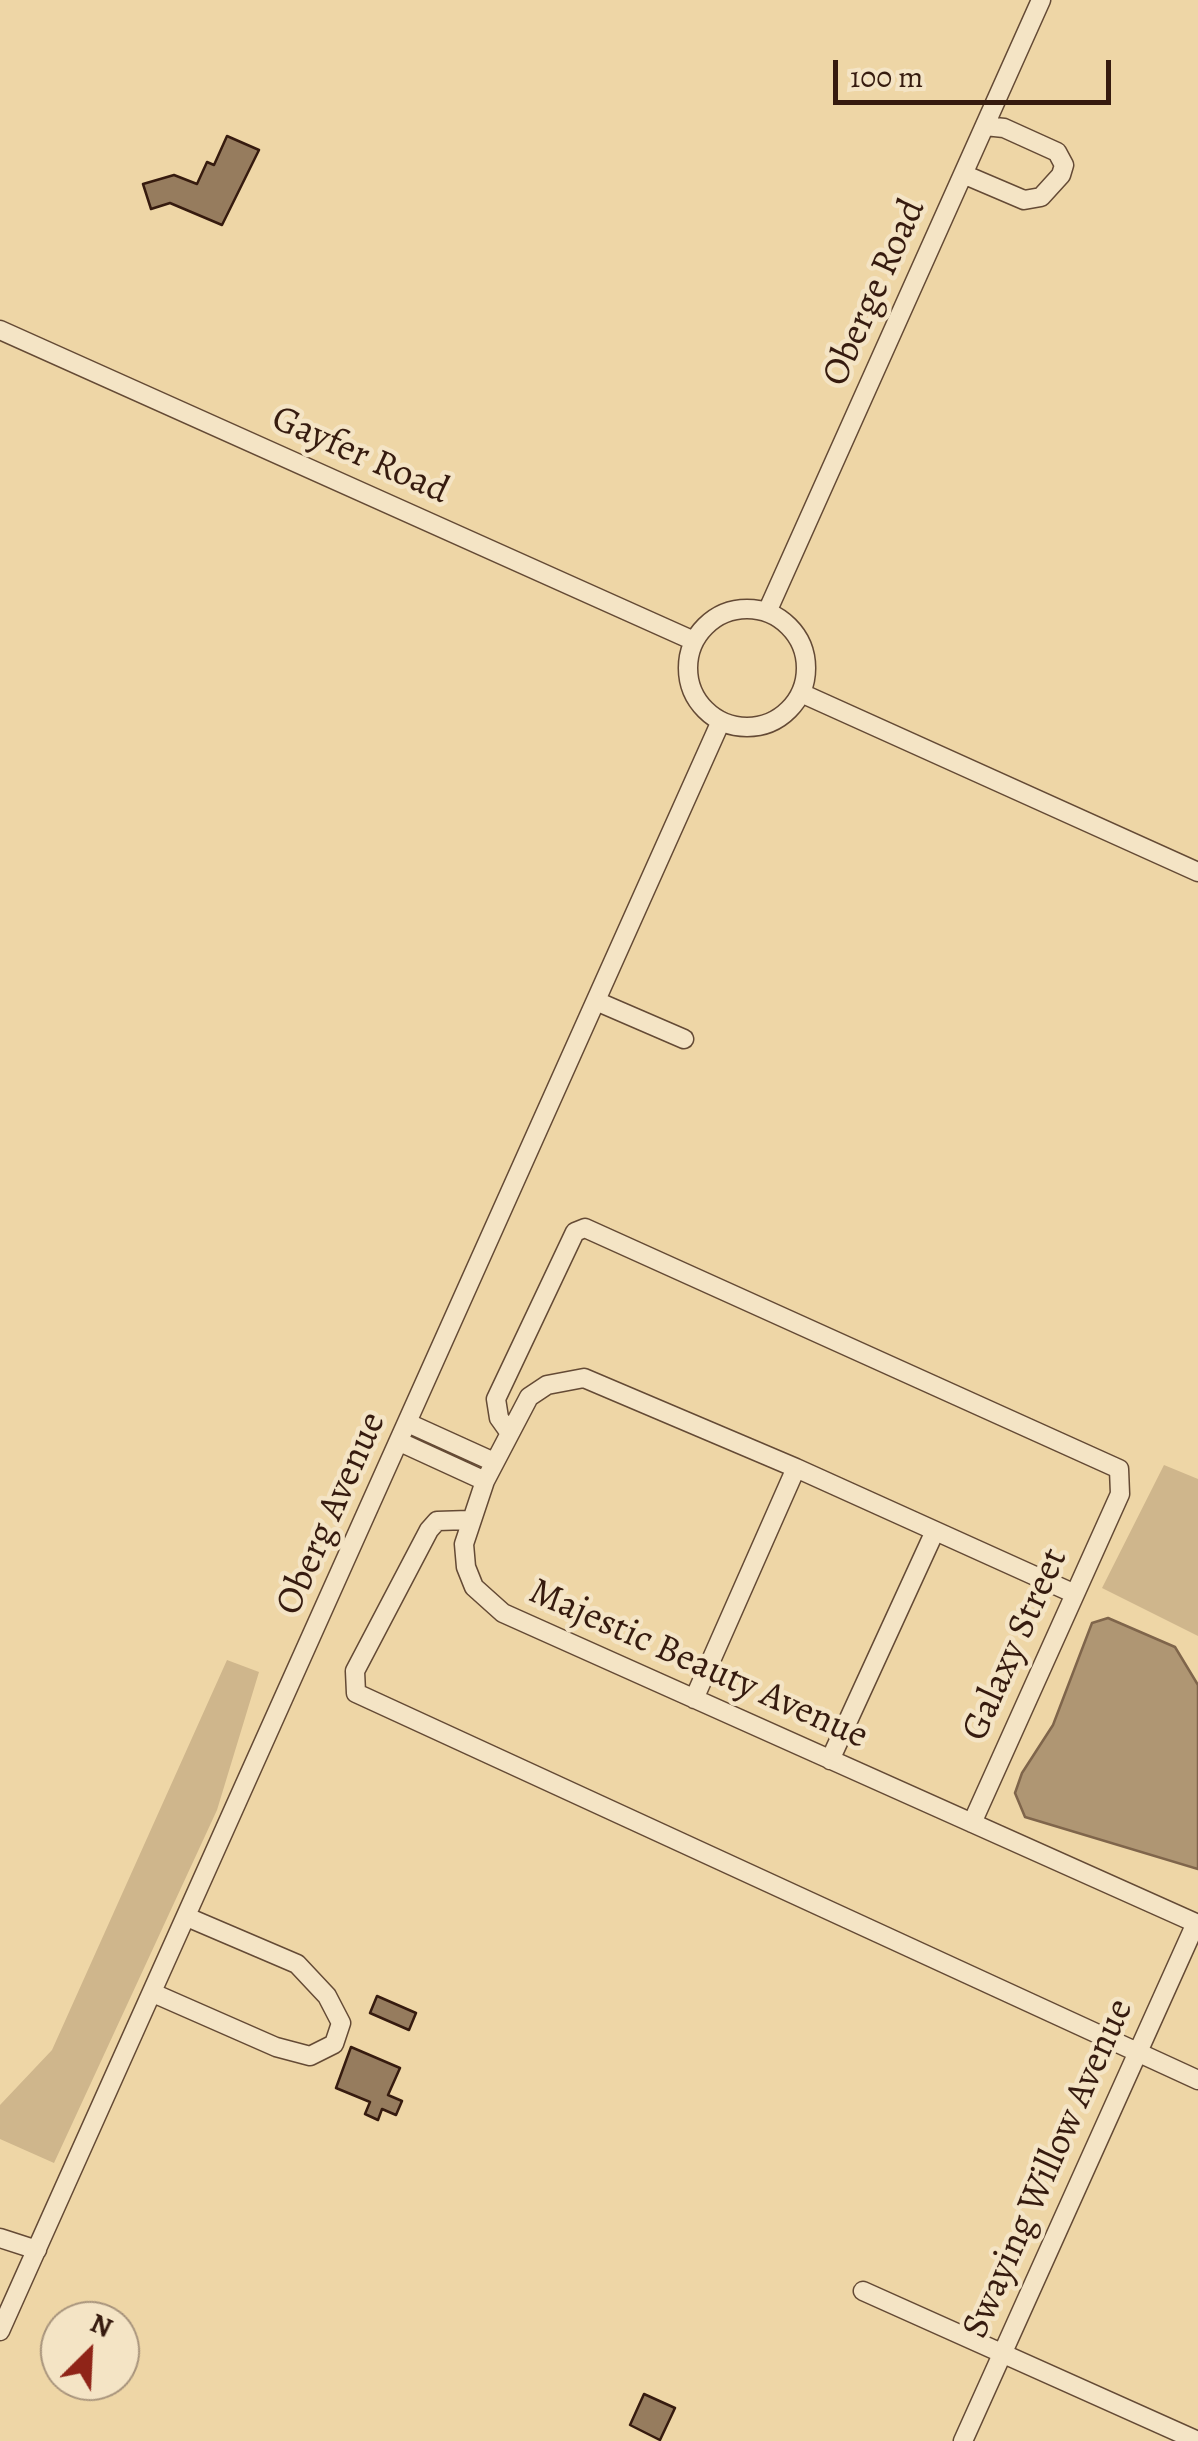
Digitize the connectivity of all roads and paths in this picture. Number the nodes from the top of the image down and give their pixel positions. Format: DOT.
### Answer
graph roads {
  1 [pos="1041,0"];
  2 [pos="985,126"];
  3 [pos="963,174"];
  4 [pos="0,330"];
  5 [pos="767,612"];
  6 [pos="694,641"];
  7 [pos="801,693"];
  8 [pos="721,721"];
  9 [pos="1198,872"];
  10 [pos="596,1001"];
  11 [pos="684,1039"];
  12 [pos="408,1423"];
  13 [pos="508,1432"];
  14 [pos="400,1442"];
  15 [pos="494,1462"];
  16 [pos="796,1468"];
  17 [pos="485,1481"];
  18 [pos="469,1520"];
  19 [pos="935,1531"];
  20 [pos="1075,1594"];
  21 [pos="694,1699"];
  22 [pos="830,1760"];
  23 [pos="972,1823"];
  24 [pos="187,1917"];
  25 [pos="1197,1924"];
  26 [pos="153,1994"];
  27 [pos="1137,2052"];
  28 [pos="1198,2080"];
  29 [pos="0,2238"];
  30 [pos="37,2250"];
  31 [pos="863,2291"];
  32 [pos="0,2332"];
  33 [pos="1002,2354"];
  34 [pos="962,2441"];
  35 [pos="1198,2441"];
  1 -- 2 [label="street, Oberge Road"];
  2 -- 3 [label="street, Oberge Road"];
  2 -- 3 [label="street"];
  3 -- 5 [label="street, Oberge Road"];
  4 -- 6 [label="street, Gayfer Road"];
  5 -- 6 [label="street"];
  5 -- 7 [label="street"];
  6 -- 8 [label="street"];
  7 -- 8 [label="street"];
  7 -- 9 [label="street"];
  8 -- 10 [label="street, Oberg Avenue"];
  10 -- 11 [label="street"];
  10 -- 12 [label="street, Oberg Avenue"];
  12 -- 14 [label="street, Oberg Avenue"];
  12 -- 15 [label="street"];
  13 -- 15 [label="street, Majestic Beauty Avenue"];
  13 -- 16 [label="street, Majestic Beauty Avenue"];
  13 -- 20 [label="street, Galaxy Street"];
  14 -- 17 [label="street"];
  14 -- 24 [label="street, Oberg Avenue"];
  15 -- 17 [label="street, Majestic Beauty Avenue"];
  16 -- 19 [label="street, Majestic Beauty Avenue"];
  16 -- 21 [label="street"];
  17 -- 18 [label="street, Majestic Beauty Avenue"];
  18 -- 21 [label="street, Majestic Beauty Avenue"];
  18 -- 27 [label="street"];
  19 -- 20 [label="street, Majestic Beauty Avenue"];
  19 -- 22 [label="street"];
  20 -- 23 [label="street, Galaxy Street"];
  21 -- 22 [label="street, Majestic Beauty Avenue"];
  22 -- 23 [label="street, Majestic Beauty Avenue"];
  23 -- 25 [label="street, Majestic Beauty Avenue"];
  24 -- 26 [label="street, Oberg Avenue"];
  24 -- 26 [label="street"];
  25 -- 27 [label="street, Swaying Willow Avenue"];
  26 -- 30 [label="street, Oberg Avenue"];
  27 -- 28 [label="street"];
  27 -- 33 [label="street, Swaying Willow Avenue"];
  29 -- 30 [label="street"];
  30 -- 32 [label="street, Oberg Avenue"];
  31 -- 33 [label="street"];
  33 -- 34 [label="street, Swaying Willow Avenue"];
  33 -- 35 [label="street"];
}
